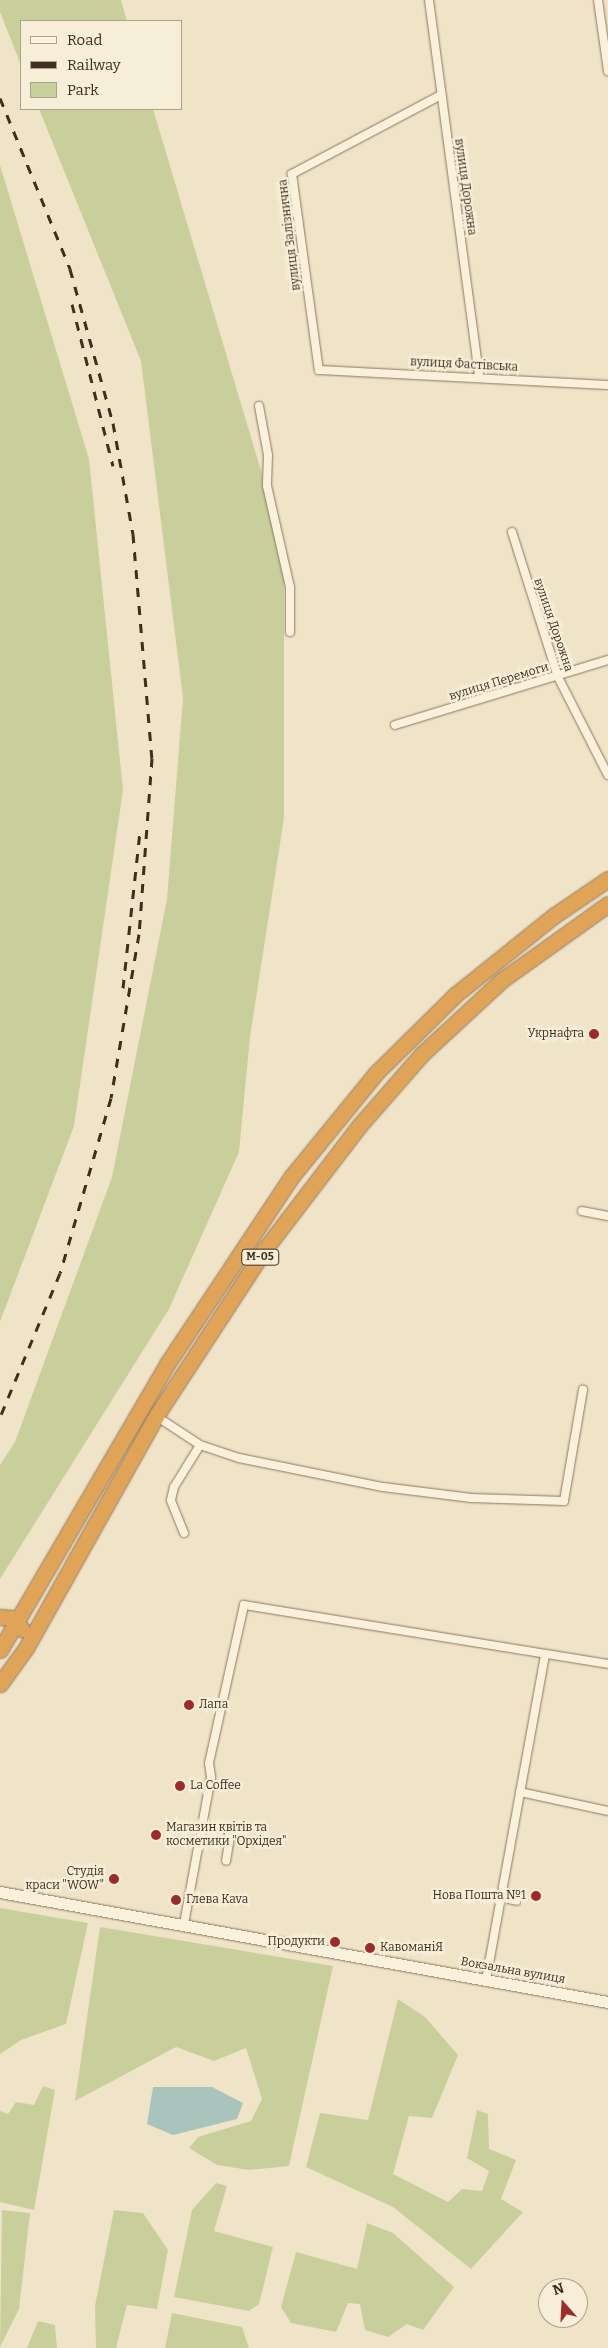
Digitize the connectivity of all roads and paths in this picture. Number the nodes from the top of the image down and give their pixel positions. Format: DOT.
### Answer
graph roads {
  1 [pos="429,0"];
  2 [pos="598,0"];
  3 [pos="608,71"];
  4 [pos="441,95"];
  5 [pos="319,370"];
  6 [pos="479,376"];
  7 [pos="608,385"];
  8 [pos="259,406"];
  9 [pos="512,532"];
  10 [pos="290,632"];
  11 [pos="608,660"];
  12 [pos="558,676"];
  13 [pos="395,725"];
  14 [pos="608,775"];
  15 [pos="608,879"];
  16 [pos="608,904"];
  17 [pos="582,1211"];
  18 [pos="608,1216"];
  19 [pos="584,1390"];
  20 [pos="156,1416"];
  21 [pos="200,1446"];
  22 [pos="184,1533"];
  23 [pos="0,1617"];
  24 [pos="18,1622"];
  25 [pos="26,1648"];
  26 [pos="0,1650"];
  27 [pos="545,1654"];
  28 [pos="608,1664"];
  29 [pos="0,1684"];
  30 [pos="520,1792"];
  31 [pos="608,1811"];
  32 [pos="202,1825"];
  33 [pos="226,1861"];
  34 [pos="0,1892"];
  35 [pos="500,1897"];
  36 [pos="517,1900"];
  37 [pos="184,1924"];
  38 [pos="486,1980"];
  39 [pos="608,2002"];
  1 -- 4 [label="street, вулиця Дорожна"];
  2 -- 3 [label="street"];
  4 -- 5 [label="street, вулиця Залізнична"];
  4 -- 6 [label="street, вулиця Дорожна"];
  5 -- 6 [label="street, вулиця Фастівська"];
  6 -- 7 [label="street, вулиця Фастівська"];
  8 -- 10 [label="street"];
  9 -- 12 [label="street, вулиця Дорожна"];
  11 -- 12 [label="street, вулиця Перемоги"];
  12 -- 13 [label="street, вулиця Перемоги"];
  12 -- 14 [label="street, вулиця Дорожна"];
  15 -- 24 [label="highway, М-05"];
  16 -- 20 [label="highway, М-05"];
  17 -- 18 [label="street"];
  19 -- 21 [label="street"];
  20 -- 21 [label="street"];
  20 -- 25 [label="highway, М-05"];
  21 -- 22 [label="street"];
  23 -- 24 [label="highway"];
  24 -- 25 [label="highway"];
  24 -- 26 [label="highway, М-05"];
  25 -- 29 [label="highway, М-05"];
  27 -- 28 [label="street"];
  27 -- 30 [label="street"];
  27 -- 32 [label="street"];
  30 -- 31 [label="street"];
  30 -- 35 [label="street"];
  32 -- 33 [label="street"];
  32 -- 37 [label="street"];
  34 -- 37 [label="street, Вокзальна вулиця"];
  35 -- 36 [label="street"];
  35 -- 38 [label="street"];
  37 -- 38 [label="street, Вокзальна вулиця"];
  38 -- 39 [label="street, Вокзальна вулиця"];
}
